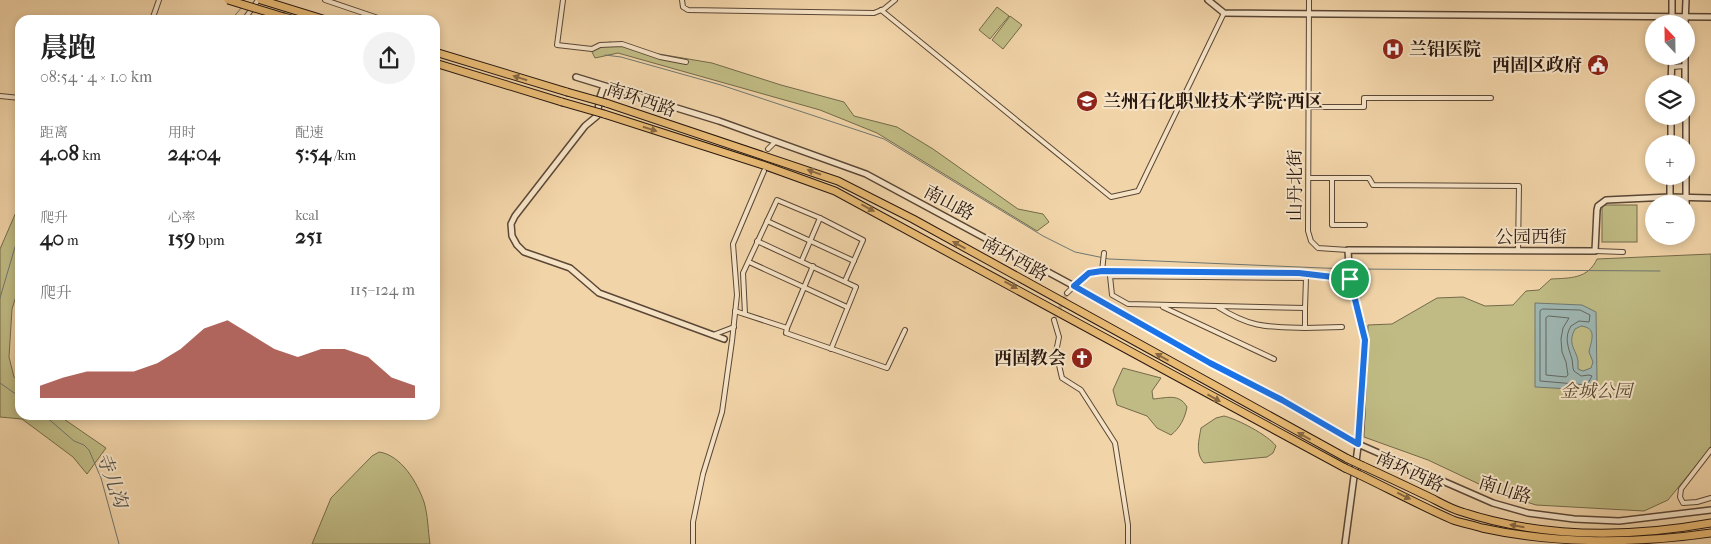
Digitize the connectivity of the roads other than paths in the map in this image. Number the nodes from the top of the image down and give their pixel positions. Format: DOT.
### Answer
graph roads {
  1 [pos="159,0"];
  2 [pos="228,0"];
  3 [pos="260,0"];
  4 [pos="325,0"];
  5 [pos="563,0"];
  6 [pos="682,0"];
  7 [pos="895,0"];
  8 [pos="1208,0"];
  9 [pos="1310,0"];
  10 [pos="1672,0"];
  11 [pos="1686,0"];
  12 [pos="881,10"];
  13 [pos="1224,13"];
  14 [pos="1309,13"];
  15 [pos="154,15"];
  16 [pos="248,15"];
  17 [pos="277,15"];
  18 [pos="309,15"];
  19 [pos="369,15"];
  20 [pos="1672,15"];
  21 [pos="1685,15"];
  22 [pos="1645,16"];
  23 [pos="1695,16"];
  24 [pos="1711,17"];
  25 [pos="440,54"];
  26 [pos="686,62"];
  27 [pos="440,65"];
  28 [pos="1686,66"];
  29 [pos="1672,67"];
  30 [pos="1672,75"];
  31 [pos="1686,75"];
  32 [pos="576,77"];
  33 [pos="601,85"];
  34 [pos="0,96"];
  35 [pos="15,98"];
  36 [pos="1491,98"];
  37 [pos="1309,107"];
  38 [pos="776,142"];
  39 [pos="768,149"];
  40 [pos="764,171"];
  41 [pos="1308,178"];
  42 [pos="1332,178"];
  43 [pos="1695,197"];
  44 [pos="1645,198"];
  45 [pos="1711,198"];
  46 [pos="820,218"];
  47 [pos="767,221"];
  48 [pos="1365,225"];
  49 [pos="757,241"];
  50 [pos="810,241"];
  51 [pos="1348,250"];
  52 [pos="1518,250"];
  53 [pos="1595,251"];
  54 [pos="1623,252"];
  55 [pos="1104,255"];
  56 [pos="802,260"];
  57 [pos="854,261"];
  58 [pos="749,262"];
  59 [pos="813,266"];
  60 [pos="1102,268"];
  61 [pos="1307,276"];
  62 [pos="1350,279"];
  63 [pos="845,282"];
  64 [pos="1074,286"];
  65 [pos="804,289"];
  66 [pos="1068,293"];
  67 [pos="1161,306"];
  68 [pos="847,307"];
  69 [pos="1218,307"];
  70 [pos="1304,308"];
  71 [pos="735,311"];
  72 [pos="745,314"];
  73 [pos="1054,320"];
  74 [pos="734,327"];
  75 [pos="1342,327"];
  76 [pos="787,328"];
  77 [pos="1305,328"];
  78 [pos="904,330"];
  79 [pos="713,335"];
  80 [pos="724,339"];
  81 [pos="831,349"];
  82 [pos="1274,359"];
  83 [pos="1358,444"];
  84 [pos="1711,450"];
  85 [pos="1711,498"];
  86 [pos="1697,502"];
  87 [pos="1711,510"];
  88 [pos="1698,512"];
  89 [pos="1708,523"];
  90 [pos="1711,533"];
  91 [pos="693,544"];
  92 [pos="1128,544"];
  93 [pos="1345,544"];
  1 -- 15 [label="street"];
  2 -- 17 [label="highway, bridge"];
  3 -- 16 [label="street"];
  3 -- 18 [label="highway"];
  4 -- 19 [label="street"];
  5 -- 26 [label="street"];
  6 -- 12 [label="street"];
  7 -- 12 [label="street"];
  8 -- 13 [label="street"];
  9 -- 14 [label="street, 山丹北街"];
  10 -- 20 [label="street"];
  11 -- 21 [label="street"];
  12 -- 13 [label="street"];
  13 -- 14 [label="street"];
  14 -- 22 [label="street"];
  14 -- 37 [label="street, 山丹北街"];
  23 -- 24 [label="street"];
  89 -- 25 [label="highway, 南环西路, one-way, bridge"];
  27 -- 90 [label="highway, 南环西路, one-way, bridge"];
  28 -- 29 [label="street"];
  28 -- 31 [label="street"];
  29 -- 30 [label="street"];
  32 -- 33 [label="street, 南山路"];
  33 -- 38 [label="street, 南山路"];
  33 -- 79 [label="street"];
  34 -- 35 [label="street"];
  36 -- 37 [label="street"];
  37 -- 41 [label="street, 山丹北街"];
  38 -- 39 [label="street"];
  38 -- 64 [label="street, 南山路"];
  40 -- 71 [label="street"];
  41 -- 42 [label="street"];
  41 -- 51 [label="street, 山丹北街"];
  42 -- 48 [label="street"];
  42 -- 52 [label="street"];
  43 -- 45 [label="street"];
  44 -- 53 [label="street"];
  46 -- 47 [label="street"];
  46 -- 50 [label="street"];
  46 -- 57 [label="street"];
  47 -- 49 [label="street"];
  47 -- 50 [label="street"];
  49 -- 56 [label="street"];
  49 -- 58 [label="street"];
  50 -- 56 [label="street"];
  50 -- 57 [label="street"];
  51 -- 52 [label="street, 公园西街"];
  51 -- 62 [label="street"];
  52 -- 53 [label="street, 公园西街"];
  53 -- 54 [label="street"];
  55 -- 60 [label="street"];
  56 -- 59 [label="street"];
  57 -- 63 [label="street"];
  58 -- 65 [label="street"];
  58 -- 72 [label="street"];
  59 -- 63 [label="street"];
  59 -- 65 [label="street"];
  60 -- 61 [label="street"];
  60 -- 64 [label="street"];
  61 -- 62 [label="street"];
  61 -- 67 [label="street"];
  61 -- 70 [label="street"];
  62 -- 83 [label="street"];
  63 -- 68 [label="street"];
  64 -- 66 [label="street"];
  64 -- 83 [label="street, 南山路"];
  65 -- 68 [label="street"];
  65 -- 76 [label="street"];
  67 -- 69 [label="street"];
  67 -- 82 [label="street"];
  68 -- 81 [label="street"];
  69 -- 70 [label="street"];
  69 -- 77 [label="street"];
  70 -- 77 [label="street"];
  71 -- 72 [label="street"];
  71 -- 74 [label="street"];
  72 -- 76 [label="street"];
  73 -- 92 [label="street"];
  74 -- 79 [label="street"];
  74 -- 91 [label="street"];
  75 -- 77 [label="street"];
  76 -- 81 [label="street"];
  78 -- 81 [label="street"];
  79 -- 80 [label="street"];
  83 -- 88 [label="street, 南山路"];
  83 -- 93 [label="street"];
  84 -- 86 [label="street"];
  85 -- 86 [label="street"];
  86 -- 88 [label="street"];
  87 -- 88 [label="street, 南山路"];
}
